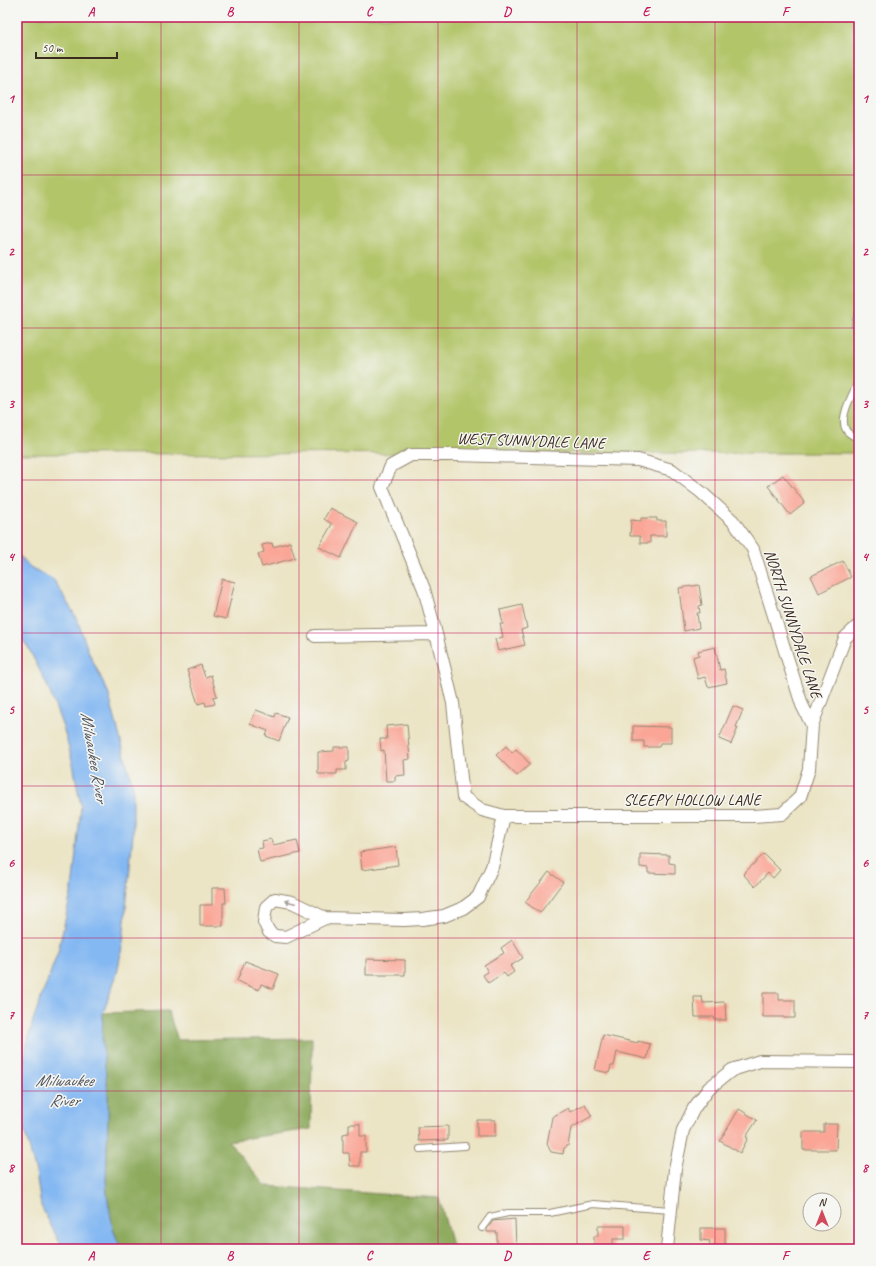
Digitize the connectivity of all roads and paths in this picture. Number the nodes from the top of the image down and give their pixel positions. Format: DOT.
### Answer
graph roads {
  1 [pos="859,313"];
  2 [pos="859,341"];
  3 [pos="859,380"];
  4 [pos="859,439"];
  5 [pos="391,466"];
  6 [pos="672,470"];
  7 [pos="859,625"];
  8 [pos="436,634"];
  9 [pos="315,636"];
  10 [pos="812,725"];
  11 [pos="504,816"];
  12 [pos="325,918"];
  13 [pos="859,1062"];
  14 [pos="465,1146"];
  15 [pos="420,1148"];
  16 [pos="671,1210"];
  17 [pos="482,1228"];
  18 [pos="667,1249"];
  1 -- 2 [label="lane"];
  3 -- 4 [label="lane"];
  5 -- 6 [label="street, WEST SUNNYDALE LANE"];
  5 -- 8 [label="street, SLEEPY HOLLOW LANE"];
  6 -- 10 [label="street, NORTH SUNNYDALE LANE"];
  7 -- 10 [label="street"];
  8 -- 9 [label="street"];
  8 -- 11 [label="street, SLEEPY HOLLOW LANE"];
  10 -- 11 [label="street, SLEEPY HOLLOW LANE"];
  11 -- 12 [label="street"];
  12 -- 12 [label="street, one-way"];
  13 -- 16 [label="street"];
  14 -- 15 [label="lane"];
  16 -- 17 [label="lane"];
  16 -- 18 [label="street"];
}
